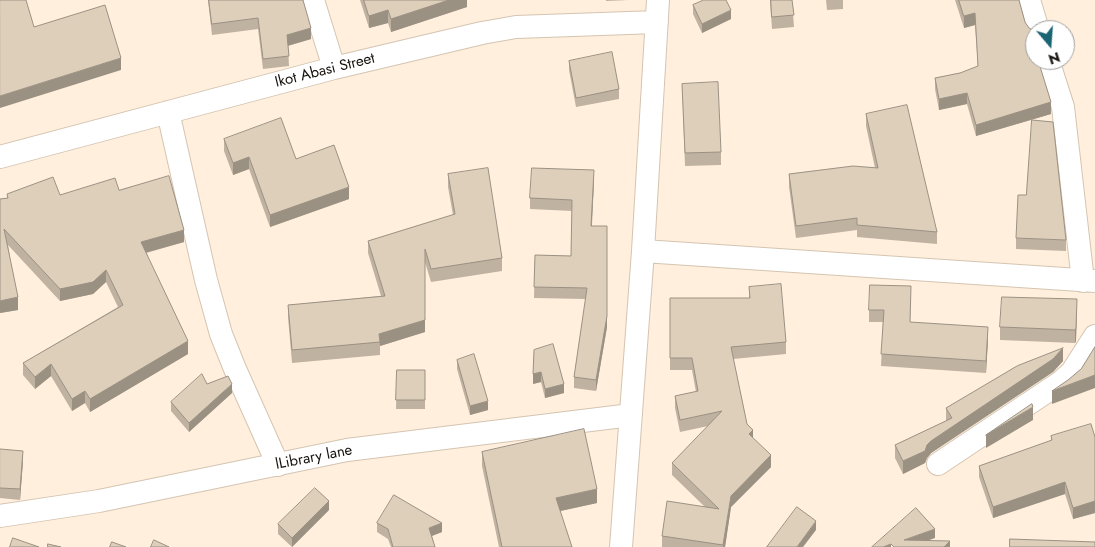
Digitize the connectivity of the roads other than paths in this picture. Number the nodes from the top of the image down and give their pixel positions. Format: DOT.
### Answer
graph roads {
  1 [pos="313,0"];
  2 [pos="1029,0"];
  3 [pos="657,11"];
  4 [pos="1035,20"];
  5 [pos="334,68"];
  6 [pos="1051,70"];
  7 [pos="168,112"];
  8 [pos="0,157"];
  9 [pos="643,251"];
  10 [pos="1089,281"];
  11 [pos="1095,336"];
  12 [pos="631,414"];
  13 [pos="938,464"];
  14 [pos="278,465"];
  15 [pos="0,516"];
  16 [pos="621,547"];
  1 -- 5 [label="street"];
  2 -- 4 [label="street"];
  3 -- 5 [label="street, Ikot Abasi Street"];
  3 -- 9 [label="street"];
  5 -- 7 [label="street, Ikot Abasi Street"];
  6 -- 10 [label="street"];
  7 -- 8 [label="street, Ikot Abasi Street"];
  7 -- 14 [label="street"];
  9 -- 10 [label="street"];
  9 -- 12 [label="street"];
  11 -- 13 [label="street"];
  12 -- 14 [label="street, lLibrary lane"];
  12 -- 16 [label="street"];
  14 -- 15 [label="street, lLibrary lane"];
}
